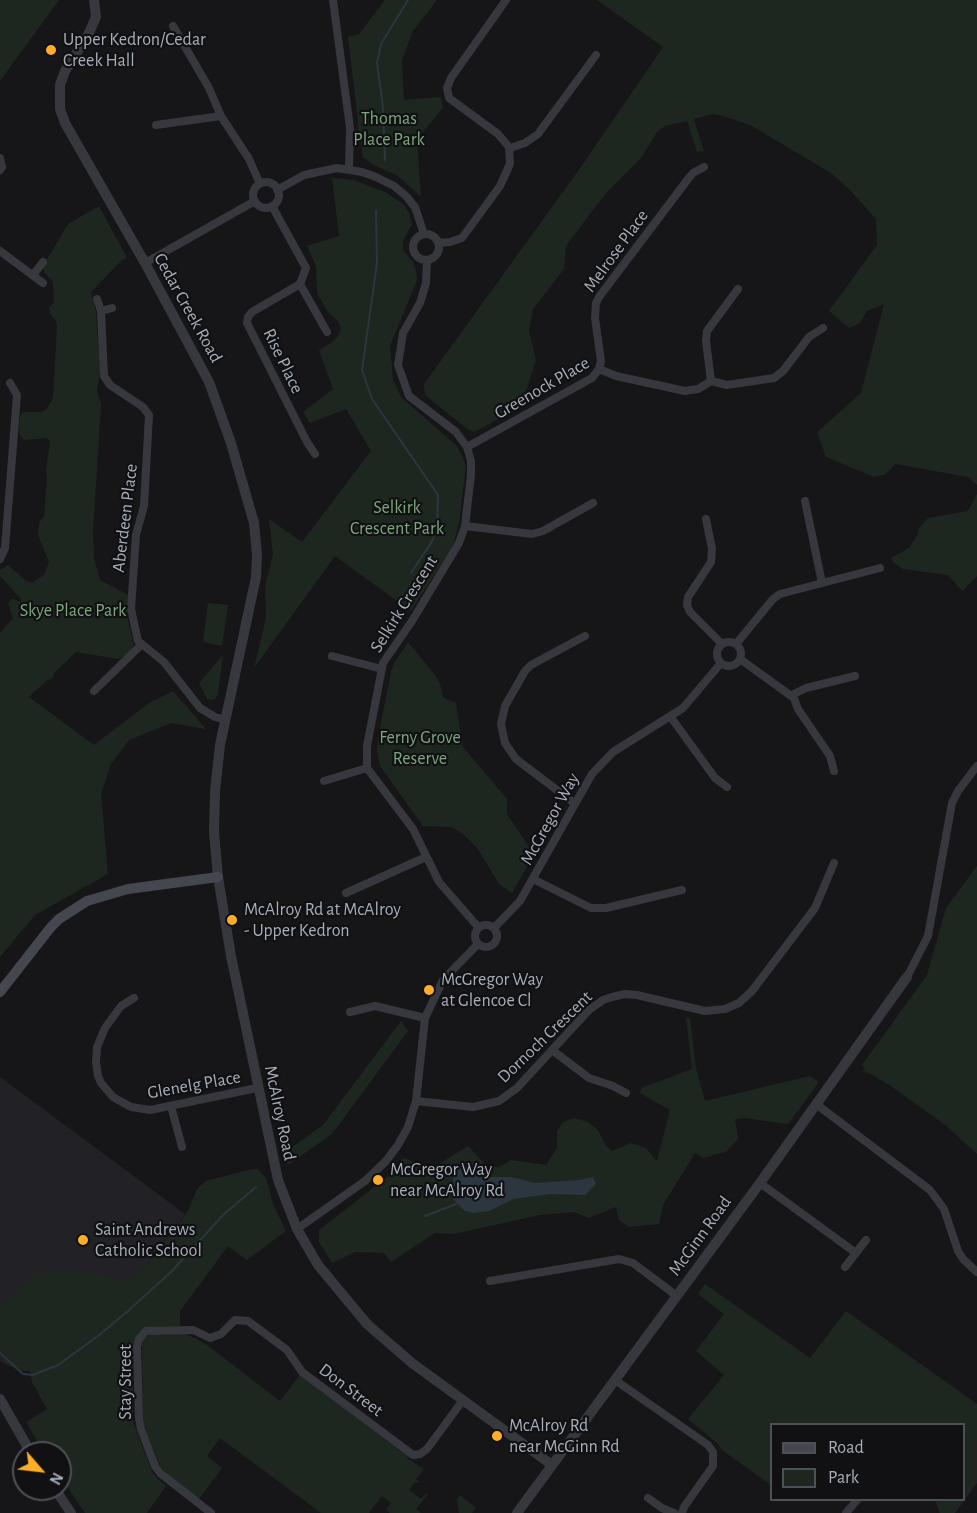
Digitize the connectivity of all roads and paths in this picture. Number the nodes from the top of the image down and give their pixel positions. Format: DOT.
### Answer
graph roads {
  1 [pos="94,0"];
  2 [pos="333,0"];
  3 [pos="506,0"];
  4 [pos="173,26"];
  5 [pos="596,55"];
  6 [pos="221,116"];
  7 [pos="156,125"];
  8 [pos="510,148"];
  9 [pos="0,158"];
  10 [pos="704,167"];
  11 [pos="349,169"];
  12 [pos="0,170"];
  13 [pos="260,184"];
  14 [pos="278,189"];
  15 [pos="255,201"];
  16 [pos="272,206"];
  17 [pos="424,234"];
  18 [pos="438,243"];
  19 [pos="0,251"];
  20 [pos="427,260"];
  21 [pos="43,262"];
  22 [pos="145,263"];
  23 [pos="33,275"];
  24 [pos="43,283"];
  25 [pos="300,284"];
  26 [pos="738,289"];
  27 [pos="97,298"];
  28 [pos="112,308"];
  29 [pos="100,311"];
  30 [pos="823,328"];
  31 [pos="327,332"];
  32 [pos="599,369"];
  33 [pos="711,381"];
  34 [pos="10,383"];
  35 [pos="466,447"];
  36 [pos="315,454"];
  37 [pos="804,501"];
  38 [pos="593,503"];
  39 [pos="706,519"];
  40 [pos="465,526"];
  41 [pos="0,560"];
  42 [pos="880,568"];
  43 [pos="822,582"];
  44 [pos="585,636"];
  45 [pos="722,644"];
  46 [pos="736,644"];
  47 [pos="141,645"];
  48 [pos="240,653"];
  49 [pos="332,656"];
  50 [pos="740,659"];
  51 [pos="721,663"];
  52 [pos="382,669"];
  53 [pos="855,676"];
  54 [pos="94,691"];
  55 [pos="792,695"];
  56 [pos="670,716"];
  57 [pos="226,720"];
  58 [pos="977,766"];
  59 [pos="367,768"];
  60 [pos="834,771"];
  61 [pos="324,781"];
  62 [pos="727,787"];
  63 [pos="574,803"];
  64 [pos="426,857"];
  65 [pos="834,863"];
  66 [pos="218,877"];
  67 [pos="533,879"];
  68 [pos="682,890"];
  69 [pos="346,893"];
  70 [pos="479,928"];
  71 [pos="494,928"];
  72 [pos="478,944"];
  73 [pos="907,977"];
  74 [pos="0,992"];
  75 [pos="134,998"];
  76 [pos="350,1012"];
  77 [pos="424,1018"];
  78 [pos="552,1050"];
  79 [pos="257,1088"];
  80 [pos="626,1093"];
  81 [pos="416,1101"];
  82 [pos="816,1104"];
  83 [pos="171,1106"];
  84 [pos="182,1148"];
  85 [pos="760,1184"];
  86 [pos="297,1228"];
  87 [pos="866,1240"];
  88 [pos="856,1253"];
  89 [pos="845,1267"];
  90 [pos="977,1272"];
  91 [pos="490,1281"];
  92 [pos="677,1296"];
  93 [pos="181,1330"];
  94 [pos="615,1380"];
  95 [pos="0,1399"];
  96 [pos="464,1400"];
  97 [pos="24,1441"];
  98 [pos="552,1465"];
  99 [pos="648,1498"];
  100 [pos="855,1501"];
  101 [pos="211,1513"];
  102 [pos="518,1513"];
  103 [pos="674,1513"];
  104 [pos="682,1513"];
  105 [pos="846,1513"];
  1 -- 22 [label="street, Cedar Creek Road"];
  2 -- 11 [label="street"];
  3 -- 8 [label="street"];
  4 -- 6 [label="street"];
  5 -- 8 [label="street"];
  6 -- 7 [label="street"];
  6 -- 13 [label="street"];
  8 -- 18 [label="street"];
  9 -- 12 [label="street"];
  10 -- 32 [label="street, Melrose Place"];
  11 -- 14 [label="street"];
  11 -- 17 [label="street"];
  13 -- 14 [label="street"];
  13 -- 15 [label="street"];
  14 -- 16 [label="street"];
  15 -- 16 [label="street"];
  15 -- 22 [label="street"];
  16 -- 25 [label="street"];
  17 -- 18 [label="street"];
  17 -- 20 [label="street"];
  18 -- 20 [label="street"];
  19 -- 23 [label="street"];
  20 -- 35 [label="street"];
  21 -- 23 [label="street"];
  22 -- 48 [label="street, Cedar Creek Road"];
  23 -- 24 [label="street"];
  25 -- 31 [label="street"];
  25 -- 36 [label="street, Rise Place"];
  26 -- 33 [label="street"];
  27 -- 29 [label="street, Aberdeen Place"];
  28 -- 29 [label="street"];
  29 -- 47 [label="street, Aberdeen Place"];
  30 -- 33 [label="street, Greenock Place"];
  32 -- 33 [label="street, Greenock Place"];
  32 -- 35 [label="street, Greenock Place"];
  34 -- 41 [label="street"];
  35 -- 40 [label="street, Selkirk Crescent"];
  37 -- 43 [label="street"];
  38 -- 40 [label="street"];
  39 -- 45 [label="street"];
  40 -- 52 [label="street, Selkirk Crescent"];
  42 -- 43 [label="street"];
  43 -- 46 [label="street"];
  44 -- 63 [label="street"];
  45 -- 46 [label="street"];
  45 -- 51 [label="street"];
  46 -- 50 [label="street"];
  47 -- 54 [label="street"];
  47 -- 57 [label="street"];
  48 -- 57 [label="street, McAlroy Road"];
  49 -- 52 [label="street"];
  50 -- 51 [label="street"];
  50 -- 55 [label="street"];
  51 -- 56 [label="street, McGregor Way"];
  52 -- 59 [label="street, Selkirk Crescent"];
  53 -- 55 [label="street"];
  55 -- 60 [label="street"];
  56 -- 62 [label="street"];
  56 -- 63 [label="street, McGregor Way"];
  57 -- 66 [label="street, McAlroy Road"];
  58 -- 73 [label="street"];
  59 -- 61 [label="street"];
  59 -- 64 [label="street"];
  63 -- 67 [label="street, McGregor Way"];
  64 -- 69 [label="street"];
  64 -- 70 [label="street"];
  65 -- 78 [label="street, Dornoch Crescent"];
  66 -- 74 [label="main road"];
  66 -- 79 [label="street, McAlroy Road"];
  67 -- 68 [label="street"];
  67 -- 71 [label="street, McGregor Way"];
  70 -- 71 [label="street"];
  70 -- 72 [label="street"];
  71 -- 72 [label="street"];
  72 -- 77 [label="street"];
  73 -- 82 [label="street, McGinn Road"];
  75 -- 83 [label="street, Glenelg Place"];
  76 -- 77 [label="street"];
  77 -- 81 [label="street"];
  78 -- 80 [label="street"];
  78 -- 81 [label="street, Dornoch Crescent"];
  79 -- 83 [label="street, Glenelg Place"];
  79 -- 86 [label="street, McAlroy Road"];
  81 -- 86 [label="street"];
  82 -- 85 [label="street, McGinn Road"];
  82 -- 90 [label="street"];
  83 -- 84 [label="street"];
  85 -- 88 [label="street"];
  85 -- 92 [label="street, McGinn Road"];
  86 -- 96 [label="street, McAlroy Road"];
  87 -- 88 [label="street"];
  88 -- 89 [label="street"];
  91 -- 92 [label="street"];
  92 -- 94 [label="street, McGinn Road"];
  93 -- 96 [label="street, Don Street"];
  93 -- 101 [label="street, Stay Street"];
  94 -- 98 [label="street, McGinn Road"];
  94 -- 104 [label="street"];
  95 -- 97 [label="street"];
  96 -- 98 [label="street, McAlroy Road"];
  98 -- 102 [label="street, McGinn Road"];
  99 -- 103 [label="street"];
  100 -- 105 [label="street"];
}
